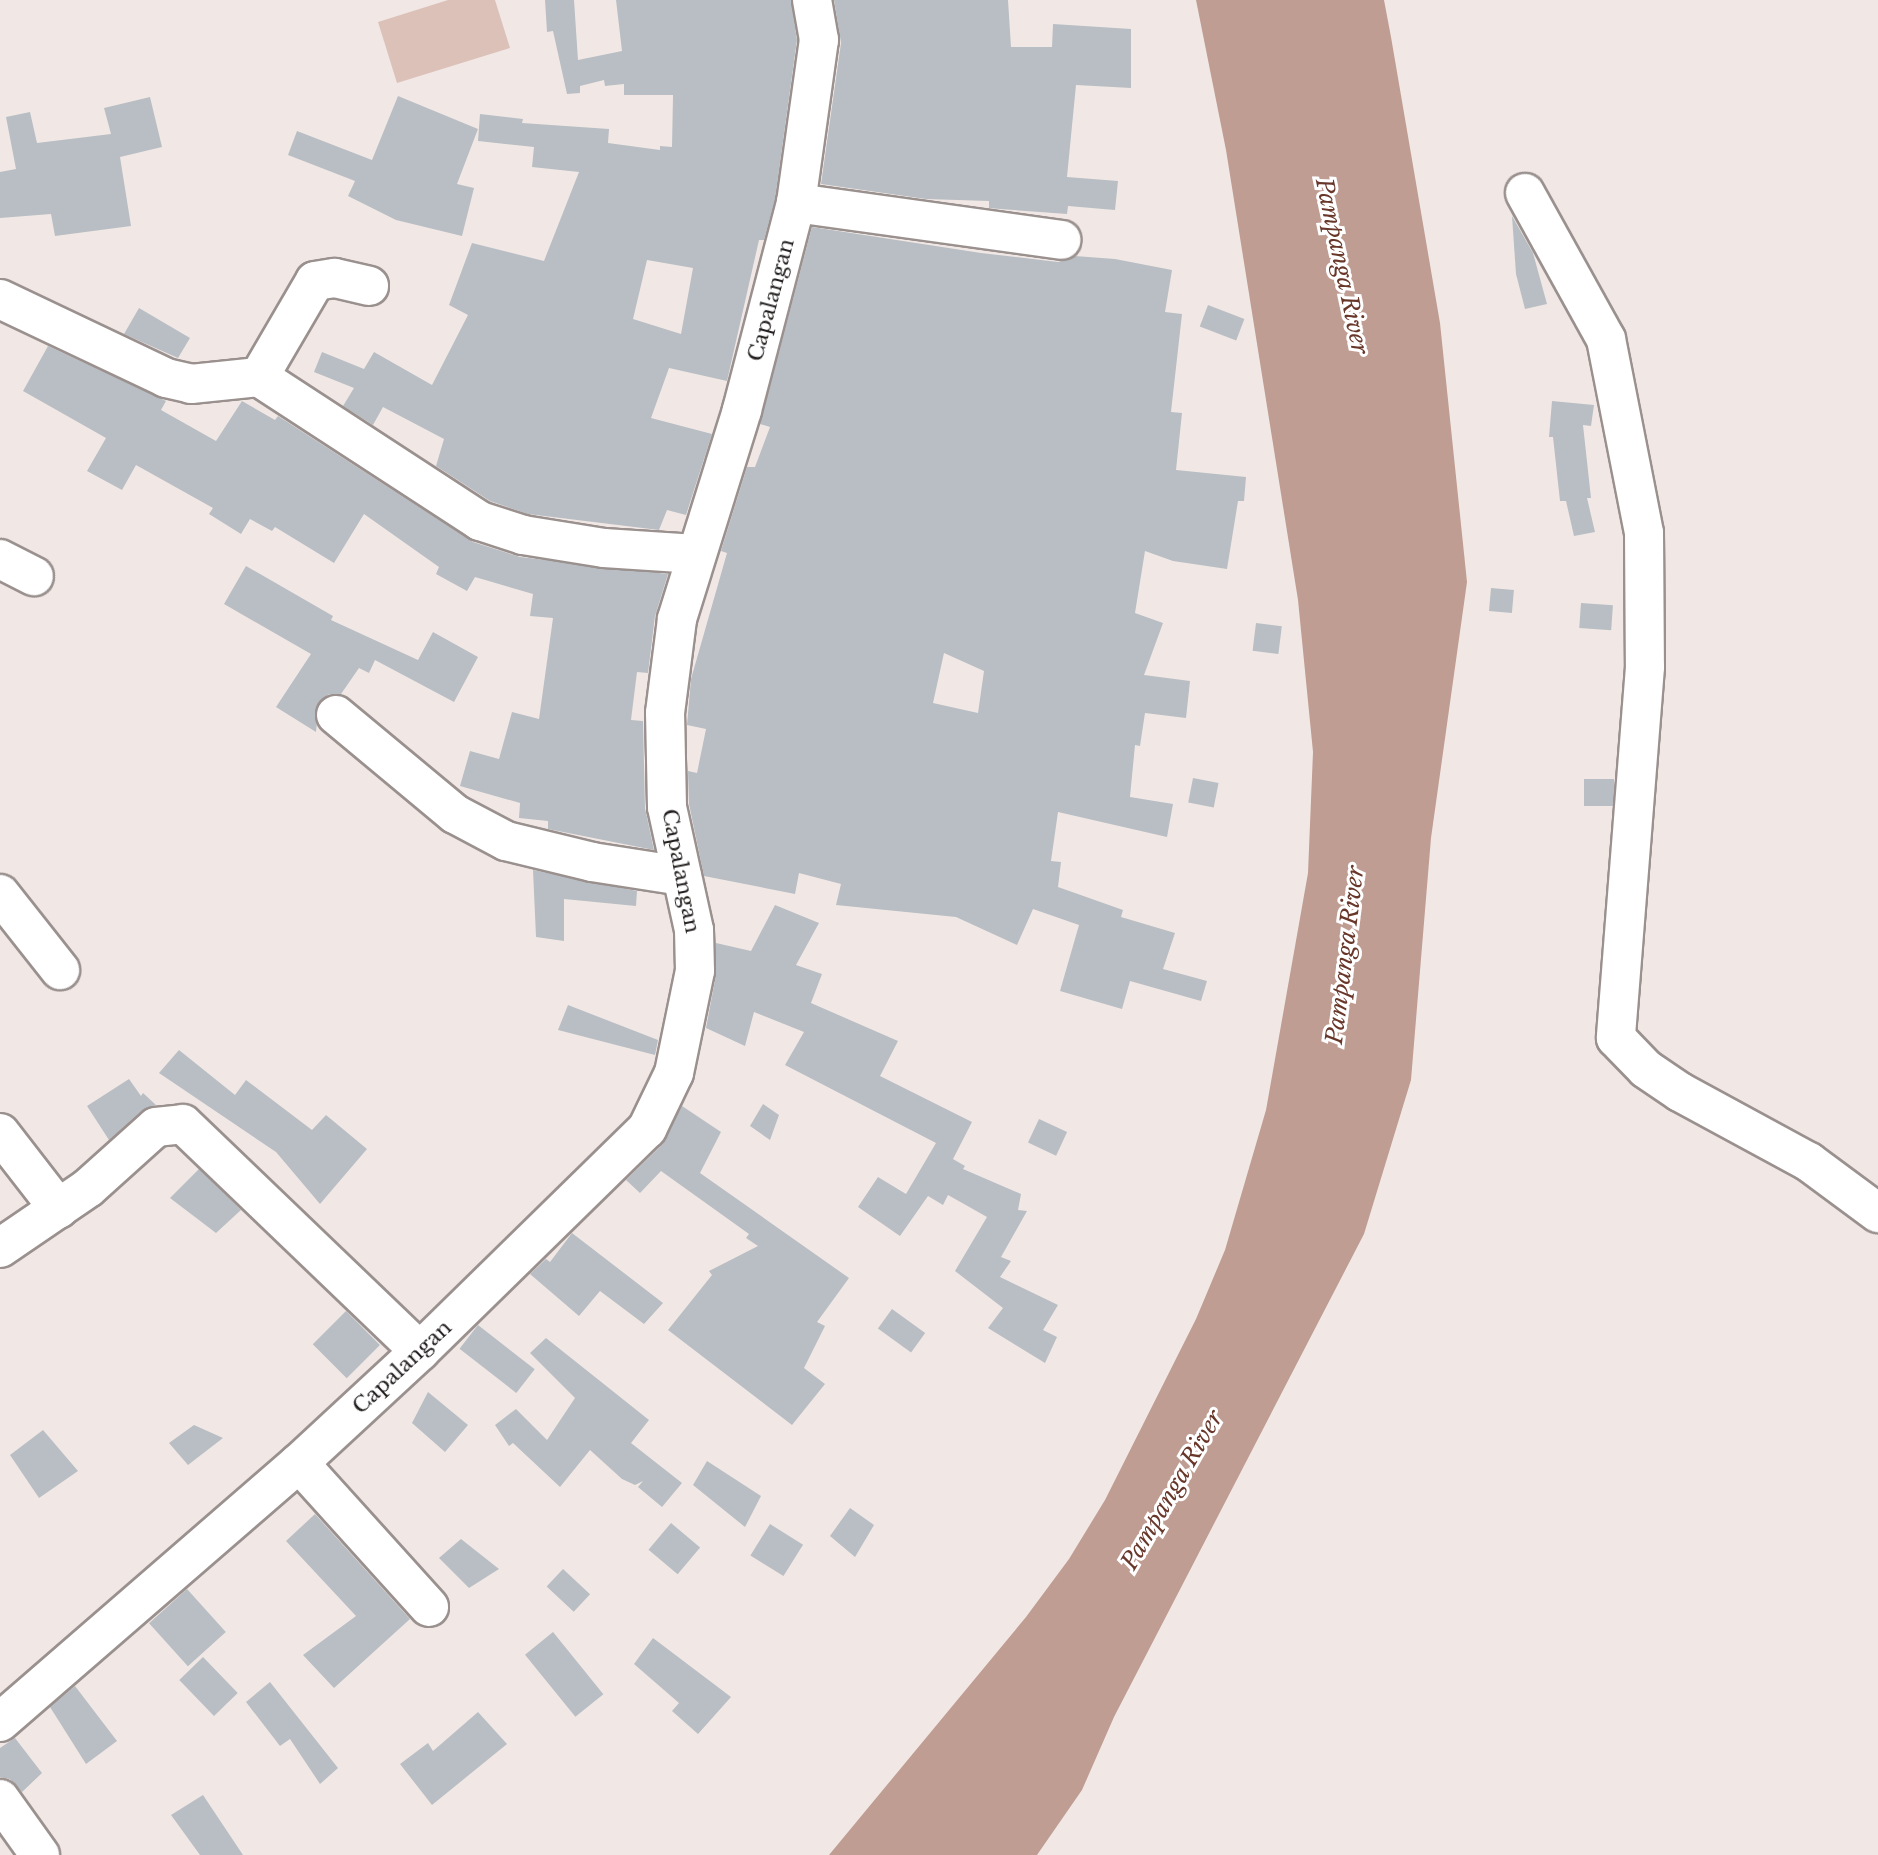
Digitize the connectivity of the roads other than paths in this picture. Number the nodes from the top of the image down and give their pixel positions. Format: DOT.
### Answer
graph roads {
  1 [pos="812,0"];
  2 [pos="1525,193"];
  3 [pos="796,203"];
  4 [pos="1061,240"];
  5 [pos="369,286"];
  6 [pos="0,299"];
  7 [pos="259,377"];
  8 [pos="696,554"];
  9 [pos="0,559"];
  10 [pos="34,576"];
  11 [pos="336,715"];
  12 [pos="682,876"];
  13 [pos="0,894"];
  14 [pos="60,970"];
  15 [pos="0,1133"];
  16 [pos="59,1209"];
  17 [pos="1878,1213"];
  18 [pos="0,1248"];
  19 [pos="420,1352"];
  20 [pos="299,1463"];
  21 [pos="429,1607"];
  22 [pos="0,1721"];
  23 [pos="0,1799"];
  24 [pos="40,1855"];
  1 -- 3 [label="street, Capalangan"];
  2 -- 17 [label="street"];
  3 -- 4 [label="street"];
  3 -- 8 [label="street, Capalangan"];
  5 -- 7 [label="street"];
  6 -- 7 [label="street"];
  7 -- 8 [label="street"];
  8 -- 12 [label="street, Capalangan"];
  9 -- 10 [label="street"];
  11 -- 12 [label="street"];
  12 -- 19 [label="street, Capalangan"];
  13 -- 14 [label="street"];
  15 -- 16 [label="street"];
  16 -- 18 [label="street"];
  16 -- 19 [label="street"];
  19 -- 20 [label="street, Capalangan"];
  20 -- 21 [label="street"];
  20 -- 22 [label="street, Capalangan"];
  23 -- 24 [label="street"];
}
